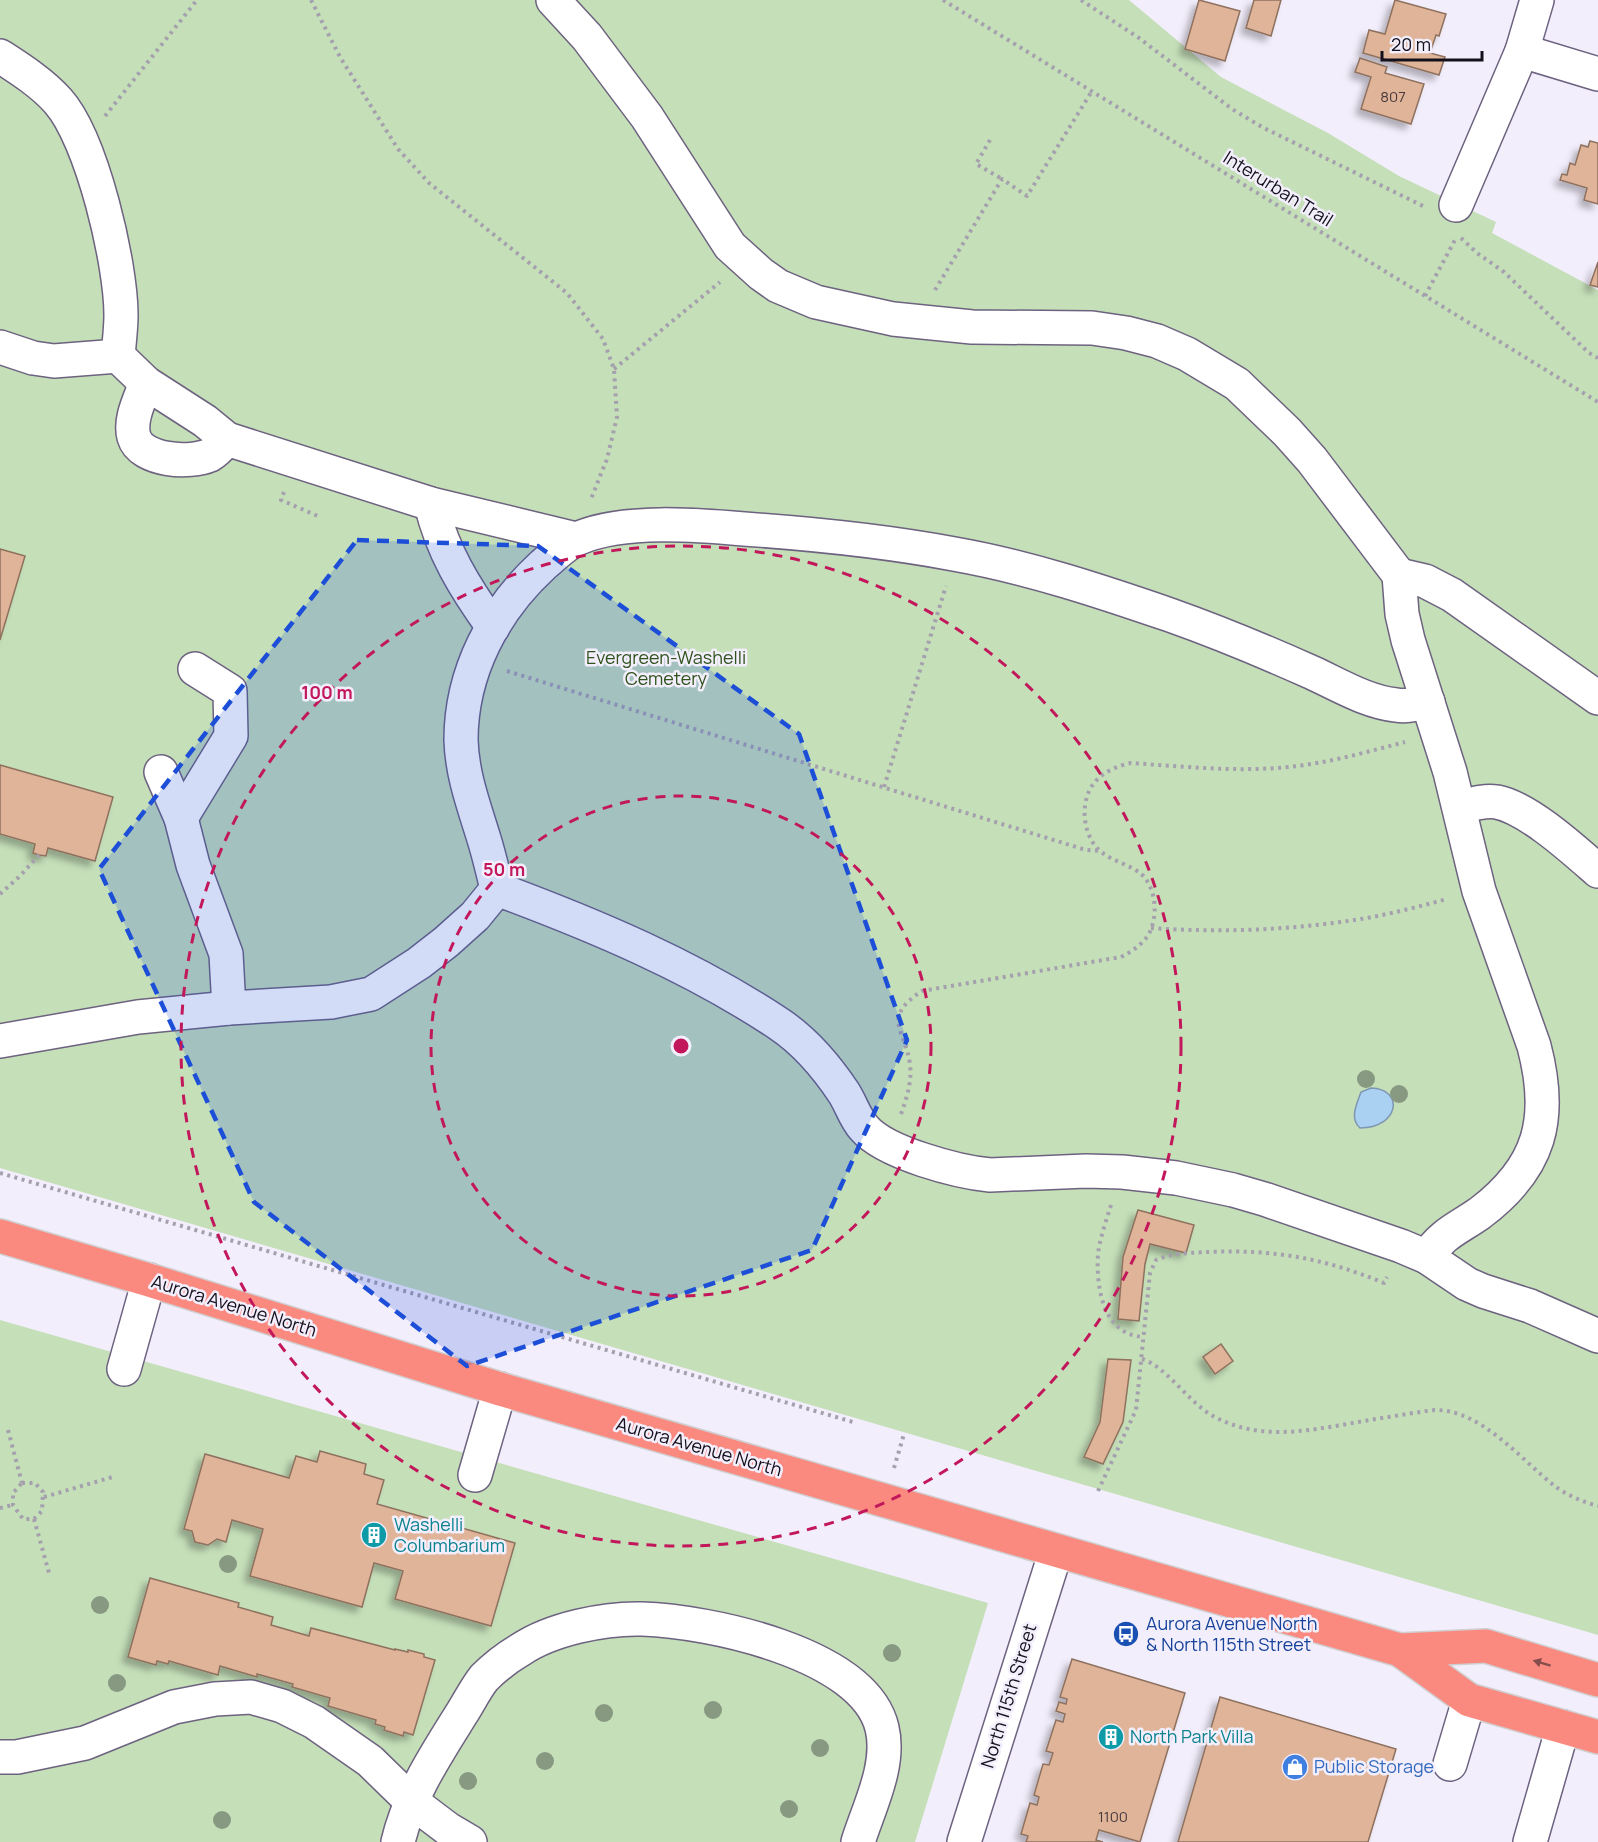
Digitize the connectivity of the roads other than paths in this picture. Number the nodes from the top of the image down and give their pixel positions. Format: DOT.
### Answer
graph roads {
  1 [pos="554,0"];
  2 [pos="1537,0"];
  3 [pos="1522,51"];
  4 [pos="0,56"];
  5 [pos="1598,74"];
  6 [pos="1448,219"];
  7 [pos="0,347"];
  8 [pos="118,356"];
  9 [pos="146,383"];
  10 [pos="227,439"];
  11 [pos="431,504"];
  12 [pos="576,539"];
  13 [pos="1399,575"];
  14 [pos="493,627"];
  15 [pos="195,669"];
  16 [pos="1598,698"];
  17 [pos="1428,702"];
  18 [pos="161,772"];
  19 [pos="1460,807"];
  20 [pos="181,818"];
  21 [pos="1598,871"];
  22 [pos="497,889"];
  23 [pos="229,1008"];
  24 [pos="0,1041"];
  25 [pos="0,1236"];
  26 [pos="1414,1252"];
  27 [pos="149,1280"];
  28 [pos="1598,1336"];
  29 [pos="124,1370"];
  30 [pos="500,1389"];
  31 [pos="474,1475"];
  32 [pos="1056,1551"];
  33 [pos="1400,1650"];
  34 [pos="1598,1680"];
  35 [pos="1469,1700"];
  36 [pos="1563,1726"];
  37 [pos="1598,1737"];
  38 [pos="0,1757"];
  39 [pos="1450,1764"];
  40 [pos="411,1801"];
  41 [pos="398,1842"];
  42 [pos="470,1842"];
  43 [pos="858,1842"];
  44 [pos="964,1842"];
  45 [pos="1530,1842"];
  1 -- 13 [label="street"];
  2 -- 3 [label="street"];
  3 -- 5 [label="street"];
  3 -- 6 [label="street"];
  4 -- 8 [label="street"];
  7 -- 8 [label="street"];
  8 -- 9 [label="street"];
  9 -- 10 [label="street"];
  9 -- 10 [label="street"];
  10 -- 11 [label="street"];
  11 -- 12 [label="street"];
  11 -- 14 [label="street"];
  12 -- 14 [label="street"];
  12 -- 17 [label="street"];
  13 -- 16 [label="street"];
  13 -- 17 [label="street"];
  14 -- 22 [label="street"];
  15 -- 20 [label="street"];
  17 -- 19 [label="street"];
  18 -- 20 [label="street"];
  19 -- 21 [label="street"];
  19 -- 26 [label="street"];
  20 -- 23 [label="street"];
  22 -- 23 [label="street"];
  22 -- 26 [label="street"];
  23 -- 24 [label="street"];
  25 -- 27 [label="highway, Aurora Avenue North"];
  26 -- 28 [label="street"];
  27 -- 29 [label="street"];
  27 -- 30 [label="highway, Aurora Avenue North"];
  30 -- 31 [label="street"];
  30 -- 32 [label="highway, Aurora Avenue North"];
  32 -- 33 [label="highway, Aurora Avenue North"];
  32 -- 44 [label="street, North 115th Street"];
  34 -- 33 [label="highway, Aurora Avenue North, one-way"];
  33 -- 35 [label="highway, Aurora Avenue North"];
  35 -- 36 [label="highway, Aurora Avenue North"];
  35 -- 39 [label="street"];
  36 -- 37 [label="highway, Aurora Avenue North"];
  36 -- 45 [label="street"];
  38 -- 40 [label="street"];
  40 -- 41 [label="street"];
  40 -- 42 [label="street"];
  40 -- 43 [label="street"];
}
